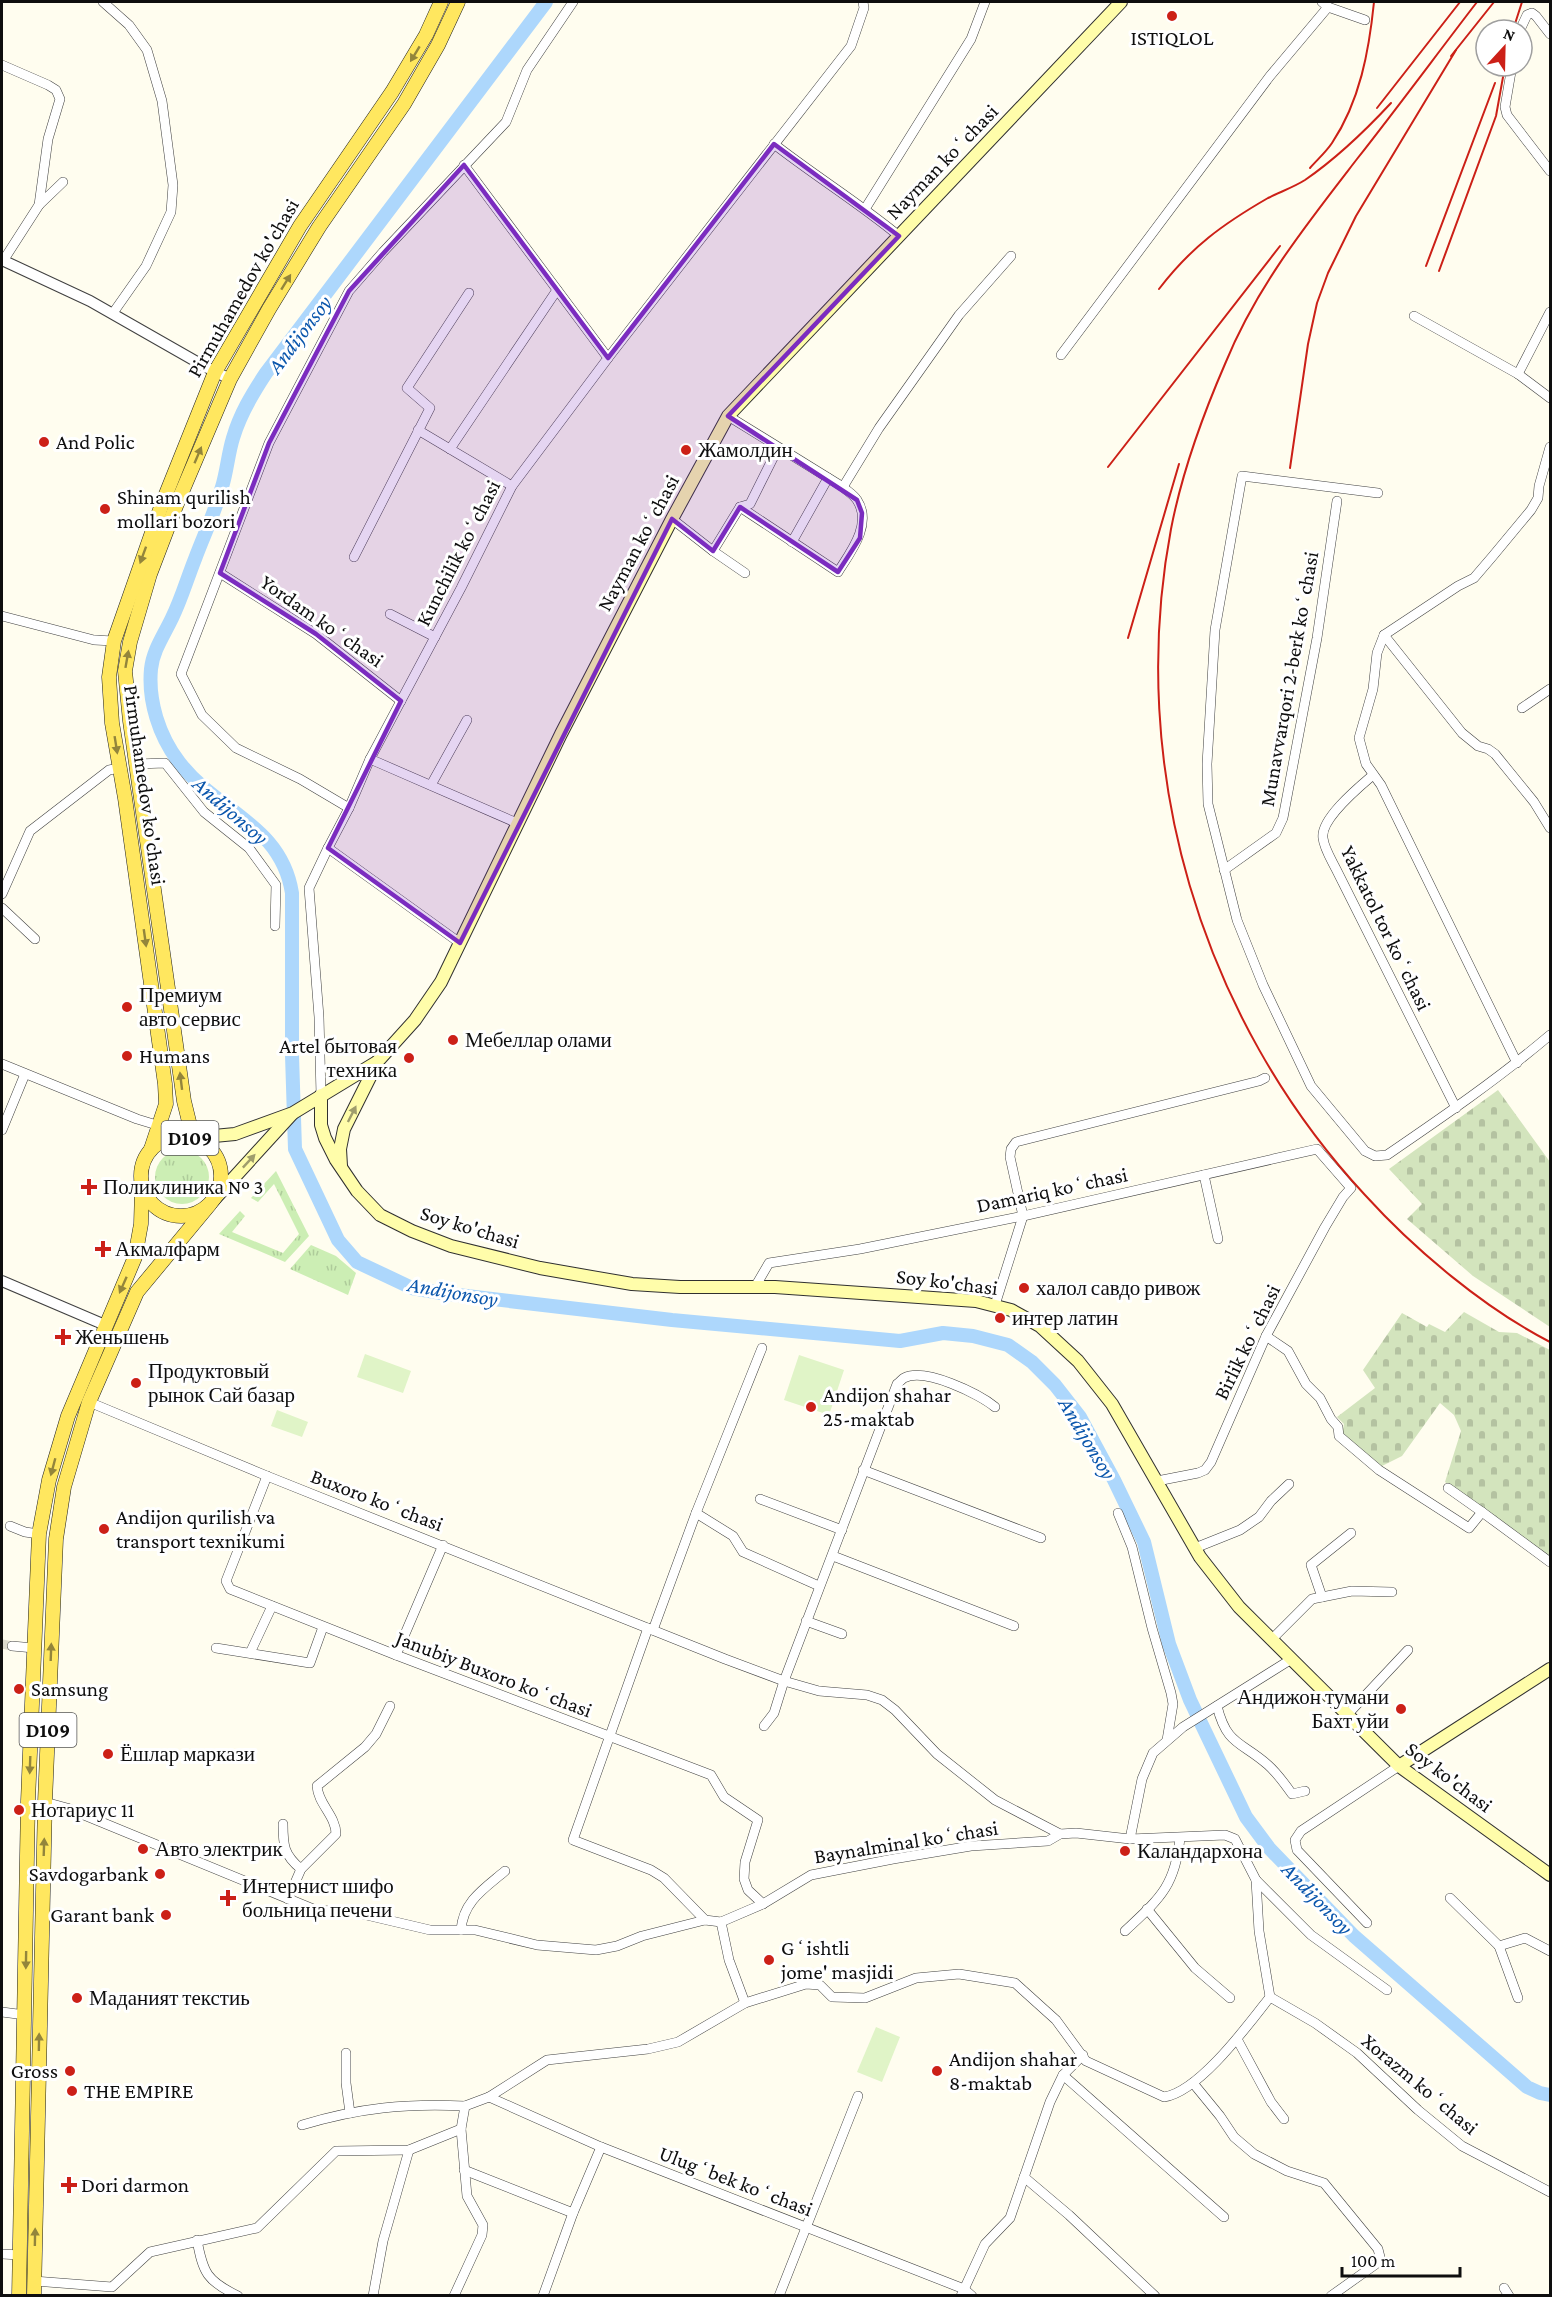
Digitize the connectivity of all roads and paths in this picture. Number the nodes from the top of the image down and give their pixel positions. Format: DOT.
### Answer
graph roads {
  1 [pos="103,2"];
  2 [pos="441,2"];
  3 [pos="458,2"];
  4 [pos="573,2"];
  5 [pos="863,2"];
  6 [pos="985,2"];
  7 [pos="1121,2"];
  8 [pos="1325,4"];
  9 [pos="1526,18"];
  10 [pos="1365,20"];
  11 [pos="1551,34"];
  12 [pos="2,65"];
  13 [pos="1510,78"];
  14 [pos="774,144"];
  15 [pos="464,165"];
  16 [pos="1551,171"];
  17 [pos="63,182"];
  18 [pos="39,205"];
  19 [pos="865,209"];
  20 [pos="899,236"];
  21 [pos="1011,256"];
  22 [pos="2,261"];
  23 [pos="556,290"];
  24 [pos="469,292"];
  25 [pos="1551,312"];
  26 [pos="113,313"];
  27 [pos="1414,316"];
  28 [pos="1061,355"];
  29 [pos="608,358"];
  30 [pos="215,372"];
  31 [pos="1518,374"];
  32 [pos="230,379"];
  33 [pos="1551,398"];
  34 [pos="728,416"];
  35 [pos="418,430"];
  36 [pos="1551,447"];
  37 [pos="778,448"];
  38 [pos="450,449"];
  39 [pos="828,478"];
  40 [pos="512,486"];
  41 [pos="843,487"];
  42 [pos="1378,493"];
  43 [pos="1337,501"];
  44 [pos="741,507"];
  45 [pos="672,519"];
  46 [pos="792,542"];
  47 [pos="713,551"];
  48 [pos="354,557"];
  49 [pos="220,573"];
  50 [pos="745,573"];
  51 [pos="390,614"];
  52 [pos="2,615"];
  53 [pos="1384,635"];
  54 [pos="435,637"];
  55 [pos="114,641"];
  56 [pos="1551,689"];
  57 [pos="401,700"];
  58 [pos="1522,708"];
  59 [pos="467,720"];
  60 [pos="370,759"];
  61 [pos="137,764"];
  62 [pos="119,768"];
  63 [pos="1373,775"];
  64 [pos="431,785"];
  65 [pos="349,808"];
  66 [pos="517,823"];
  67 [pos="1551,828"];
  68 [pos="328,849"];
  69 [pos="1224,870"];
  70 [pos="2,894"];
  71 [pos="2,908"];
  72 [pos="275,926"];
  73 [pos="35,939"];
  74 [pos="460,943"];
  75 [pos="1551,1035"];
  76 [pos="378,1061"];
  77 [pos="1517,1063"];
  78 [pos="2,1064"];
  79 [pos="25,1074"];
  80 [pos="1265,1078"];
  81 [pos="321,1095"];
  82 [pos="1456,1108"];
  83 [pos="293,1113"];
  84 [pos="160,1126"];
  85 [pos="2,1130"];
  86 [pos="193,1138"];
  87 [pos="151,1149"];
  88 [pos="342,1170"];
  89 [pos="1204,1175"];
  90 [pos="142,1188"];
  91 [pos="1351,1188"];
  92 [pos="210,1204"];
  93 [pos="1023,1216"];
  94 [pos="1218,1239"];
  95 [pos="2,1281"];
  96 [pos="755,1287"];
  97 [pos="995,1305"];
  98 [pos="105,1325"];
  99 [pos="1266,1336"];
  100 [pos="762,1348"];
  101 [pos="89,1402"];
  102 [pos="995,1407"];
  103 [pos="863,1470"];
  104 [pos="267,1476"];
  105 [pos="1157,1481"];
  106 [pos="1289,1484"];
  107 [pos="1448,1488"];
  108 [pos="760,1499"];
  109 [pos="1482,1512"];
  110 [pos="696,1513"];
  111 [pos="1118,1513"];
  112 [pos="10,1526"];
  113 [pos="843,1530"];
  114 [pos="1351,1533"];
  115 [pos="39,1534"];
  116 [pos="1041,1538"];
  117 [pos="443,1545"];
  118 [pos="1195,1548"];
  119 [pos="833,1556"];
  120 [pos="1551,1562"];
  121 [pos="819,1586"];
  122 [pos="1392,1592"];
  123 [pos="1322,1597"];
  124 [pos="272,1606"];
  125 [pos="806,1621"];
  126 [pos="1014,1626"];
  127 [pos="323,1627"];
  128 [pos="651,1629"];
  129 [pos="842,1634"];
  130 [pos="1271,1640"];
  131 [pos="12,1646"];
  132 [pos="216,1647"];
  133 [pos="34,1648"];
  134 [pos="1408,1650"];
  135 [pos="250,1653"];
  136 [pos="396,1655"];
  137 [pos="1290,1660"];
  138 [pos="1551,1669"];
  139 [pos="784,1681"];
  140 [pos="390,1706"];
  141 [pos="1214,1707"];
  142 [pos="1347,1715"];
  143 [pos="764,1726"];
  144 [pos="610,1737"];
  145 [pos="1167,1740"];
  146 [pos="1399,1766"];
  147 [pos="1305,1791"];
  148 [pos="28,1801"];
  149 [pos="45,1802"];
  150 [pos="283,1824"];
  151 [pos="1060,1834"];
  152 [pos="1180,1838"];
  153 [pos="1130,1839"];
  154 [pos="301,1869"];
  155 [pos="505,1871"];
  156 [pos="1551,1875"];
  157 [pos="1256,1880"];
  158 [pos="1450,1898"];
  159 [pos="288,1899"];
  160 [pos="763,1904"];
  161 [pos="1148,1909"];
  162 [pos="705,1920"];
  163 [pos="720,1922"];
  164 [pos="1367,1923"];
  165 [pos="461,1930"];
  166 [pos="1125,1931"];
  167 [pos="1499,1946"];
  168 [pos="1551,1952"];
  169 [pos="1388,1990"];
  170 [pos="1270,1997"];
  171 [pos="1230,1998"];
  172 [pos="1518,1998"];
  173 [pos="745,2003"];
  174 [pos="2,2012"];
  175 [pos="25,2015"];
  176 [pos="1237,2039"];
  177 [pos="346,2053"];
  178 [pos="1083,2055"];
  179 [pos="1063,2075"];
  180 [pos="1194,2083"];
  181 [pos="858,2096"];
  182 [pos="489,2097"];
  183 [pos="465,2106"];
  184 [pos="350,2113"];
  185 [pos="1284,2119"];
  186 [pos="302,2125"];
  187 [pos="461,2129"];
  188 [pos="601,2147"];
  189 [pos="409,2150"];
  190 [pos="464,2170"];
  191 [pos="1024,2177"];
  192 [pos="1551,2192"];
  193 [pos="1043,2193"];
  194 [pos="1018,2194"];
  195 [pos="573,2213"];
  196 [pos="1224,2217"];
  197 [pos="806,2228"];
  198 [pos="197,2240"];
  199 [pos="2,2254"];
  200 [pos="20,2255"];
  201 [pos="34,2281"];
  202 [pos="963,2292"];
  203 [pos="19,2295"];
  204 [pos="34,2295"];
  205 [pos="238,2295"];
  206 [pos="373,2295"];
  207 [pos="454,2295"];
  208 [pos="543,2295"];
  209 [pos="779,2295"];
  210 [pos="972,2295"];
  211 [pos="1155,2295"];
  212 [pos="1332,2295"];
  1 -- 26 [label="street"];
  2 -- 30 [label="main road, Pirmuhamedov ko'chasi / D109, one-way"];
  32 -- 3 [label="main road, Pirmuhamedov ko'chasi / D109, one-way"];
  4 -- 15 [label="street"];
  5 -- 14 [label="street, Kunchilik koʻchasi"];
  6 -- 19 [label="street"];
  7 -- 20 [label="main road, Nayman koʻchasi"];
  8 -- 10 [label="street"];
  8 -- 28 [label="street"];
  9 -- 11 [label="street"];
  12 -- 18 [label="street"];
  13 -- 16 [label="street"];
  14 -- 19 [label="street"];
  14 -- 29 [label="street, Kunchilik koʻchasi"];
  15 -- 23 [label="street"];
  15 -- 49 [label="street"];
  17 -- 18 [label="street"];
  18 -- 22 [label="street"];
  19 -- 20 [label="street"];
  20 -- 34 [label="main road, Nayman koʻchasi"];
  21 -- 41 [label="street"];
  22 -- 26 [label="street"];
  23 -- 29 [label="street"];
  23 -- 38 [label="street"];
  24 -- 35 [label="street"];
  25 -- 31 [label="street"];
  26 -- 30 [label="street"];
  27 -- 31 [label="street"];
  29 -- 40 [label="street, Kunchilik koʻchasi"];
  30 -- 32 [label="street"];
  30 -- 55 [label="main road, Pirmuhamedov ko'chasi / D109, one-way"];
  31 -- 33 [label="street"];
  61 -- 32 [label="main road, Pirmuhamedov ko'chasi / D109, one-way"];
  34 -- 37 [label="street"];
  34 -- 45 [label="main road, Nayman koʻchasi"];
  35 -- 38 [label="street"];
  35 -- 48 [label="street"];
  36 -- 53 [label="street"];
  37 -- 39 [label="street"];
  37 -- 44 [label="street"];
  38 -- 40 [label="street"];
  39 -- 41 [label="street"];
  39 -- 46 [label="street"];
  40 -- 54 [label="street, Kunchilik koʻchasi"];
  41 -- 46 [label="street"];
  42 -- 69 [label="street"];
  43 -- 69 [label="street, Munavvarqori 2-berk koʻchasi"];
  44 -- 46 [label="street"];
  44 -- 47 [label="street"];
  45 -- 47 [label="street"];
  45 -- 66 [label="main road, Nayman koʻchasi"];
  47 -- 50 [label="street"];
  49 -- 57 [label="street, Yordam koʻchasi"];
  49 -- 65 [label="street"];
  51 -- 54 [label="street"];
  52 -- 55 [label="street"];
  53 -- 63 [label="street"];
  53 -- 67 [label="street"];
  54 -- 57 [label="street, Kunchilik koʻchasi"];
  55 -- 62 [label="main road, Pirmuhamedov ko'chasi / D109, one-way"];
  56 -- 58 [label="street"];
  57 -- 60 [label="street, Kunchilik koʻchasi"];
  59 -- 64 [label="street"];
  60 -- 64 [label="street"];
  60 -- 65 [label="street, Kunchilik koʻchasi"];
  61 -- 72 [label="street"];
  86 -- 61 [label="main road, Pirmuhamedov ko'chasi / D109, one-way"];
  62 -- 70 [label="street"];
  62 -- 84 [label="main road, Pirmuhamedov ko'chasi / D109, one-way"];
  63 -- 77 [label="street"];
  63 -- 82 [label="street, Yakkatol tor koʻchasi"];
  64 -- 66 [label="street"];
  65 -- 68 [label="street, Kunchilik koʻchasi"];
  66 -- 74 [label="main road, Nayman koʻchasi"];
  68 -- 74 [label="street"];
  68 -- 81 [label="street, Kunchilik koʻchasi"];
  69 -- 82 [label="street"];
  71 -- 73 [label="street"];
  74 -- 76 [label="main road, Nayman koʻchasi"];
  75 -- 77 [label="street"];
  76 -- 81 [label="main road"];
  88 -- 76 [label="main road, one-way"];
  77 -- 82 [label="street"];
  78 -- 79 [label="street"];
  79 -- 84 [label="street"];
  79 -- 85 [label="street"];
  80 -- 93 [label="street"];
  81 -- 83 [label="main road"];
  81 -- 88 [label="main road, Soy ko'chasi"];
  83 -- 86 [label="main road"];
  92 -- 83 [label="main road, one-way"];
  84 -- 87 [label="main road, Pirmuhamedov ko'chasi / D109"];
  86 -- 87 [label="main road, D109"];
  86 -- 92 [label="main road, D109"];
  87 -- 90 [label="main road, D109"];
  88 -- 96 [label="main road, Soy ko'chasi"];
  89 -- 91 [label="street, Damariq koʻchasi"];
  89 -- 93 [label="street, Damariq koʻchasi"];
  89 -- 94 [label="street"];
  90 -- 92 [label="main road"];
  90 -- 98 [label="main road, D109, one-way"];
  91 -- 99 [label="street, Birlik koʻchasi"];
  92 -- 101 [label="main road, D109"];
  93 -- 96 [label="street, Damariq koʻchasi"];
  93 -- 97 [label="street"];
  95 -- 98 [label="street"];
  96 -- 97 [label="main road, Soy ko'chasi"];
  97 -- 105 [label="main road, Soy ko'chasi"];
  98 -- 115 [label="main road, D109, one-way"];
  99 -- 105 [label="street, Birlik koʻchasi"];
  99 -- 109 [label="street"];
  100 -- 110 [label="street"];
  101 -- 104 [label="street, Buxoro koʻchasi"];
  149 -- 101 [label="main road, D109, one-way"];
  102 -- 103 [label="street"];
  103 -- 113 [label="street"];
  103 -- 116 [label="street"];
  104 -- 117 [label="street, Buxoro koʻchasi"];
  104 -- 124 [label="street, Janubiy Buxoro koʻchasi"];
  105 -- 118 [label="main road, Soy ko'chasi"];
  106 -- 118 [label="street"];
  107 -- 109 [label="street"];
  108 -- 113 [label="street"];
  109 -- 120 [label="street"];
  110 -- 121 [label="street"];
  110 -- 128 [label="street"];
  111 -- 145 [label="street"];
  112 -- 115 [label="street"];
  113 -- 119 [label="street"];
  114 -- 123 [label="street"];
  115 -- 133 [label="main road, D109"];
  117 -- 128 [label="street, Buxoro koʻchasi"];
  117 -- 136 [label="street"];
  118 -- 130 [label="main road, Soy ko'chasi"];
  119 -- 121 [label="street"];
  119 -- 126 [label="street"];
  121 -- 125 [label="street"];
  122 -- 123 [label="street"];
  123 -- 130 [label="street"];
  124 -- 127 [label="street, Janubiy Buxoro koʻchasi"];
  124 -- 135 [label="street"];
  125 -- 129 [label="street"];
  125 -- 139 [label="street"];
  127 -- 135 [label="street"];
  127 -- 136 [label="street, Janubiy Buxoro koʻchasi"];
  128 -- 139 [label="street, Buxoro koʻchasi"];
  128 -- 144 [label="street"];
  130 -- 137 [label="main road, Soy ko'chasi"];
  131 -- 133 [label="street"];
  132 -- 135 [label="street"];
  133 -- 148 [label="main road, D109, one-way"];
  134 -- 142 [label="street"];
  136 -- 144 [label="street, Janubiy Buxoro koʻchasi"];
  137 -- 141 [label="street"];
  137 -- 142 [label="main road, Soy ko'chasi"];
  138 -- 146 [label="main road"];
  139 -- 143 [label="street"];
  139 -- 151 [label="street, Buxoro koʻchasi"];
  140 -- 154 [label="street"];
  141 -- 145 [label="street"];
  141 -- 147 [label="street"];
  142 -- 146 [label="main road, Soy ko'chasi"];
  144 -- 160 [label="street, Janubiy Buxoro koʻchasi"];
  144 -- 162 [label="street"];
  145 -- 153 [label="street"];
  146 -- 156 [label="main road, Soy ko'chasi"];
  146 -- 164 [label="street"];
  148 -- 149 [label="main road"];
  148 -- 175 [label="main road, D109, one-way"];
  149 -- 159 [label="street"];
  201 -- 149 [label="main road, D109, one-way"];
  150 -- 154 [label="street"];
  151 -- 153 [label="street, Baynalminal koʻchasi"];
  151 -- 160 [label="street, Baynalminal koʻchasi"];
  152 -- 153 [label="street, Baynalminal koʻchasi"];
  152 -- 157 [label="street, Baynalminal koʻchasi"];
  152 -- 161 [label="street"];
  154 -- 159 [label="street"];
  155 -- 165 [label="street"];
  157 -- 169 [label="street"];
  157 -- 170 [label="street"];
  158 -- 167 [label="street"];
  159 -- 165 [label="street"];
  160 -- 163 [label="street, Baynalminal koʻchasi"];
  161 -- 166 [label="street"];
  161 -- 171 [label="street"];
  162 -- 163 [label="street"];
  162 -- 165 [label="street"];
  163 -- 173 [label="street"];
  167 -- 168 [label="street"];
  167 -- 172 [label="street"];
  170 -- 176 [label="street"];
  170 -- 192 [label="street, Xorazm koʻchasi"];
  173 -- 178 [label="street"];
  173 -- 182 [label="street"];
  174 -- 175 [label="street"];
  175 -- 200 [label="main road, D109"];
  176 -- 180 [label="street"];
  176 -- 185 [label="street"];
  177 -- 184 [label="street"];
  178 -- 179 [label="street"];
  178 -- 180 [label="street"];
  179 -- 191 [label="street"];
  179 -- 196 [label="street"];
  180 -- 212 [label="street"];
  181 -- 197 [label="street"];
  182 -- 183 [label="street"];
  182 -- 188 [label="street, Ulugʻbek koʻchasi"];
  183 -- 184 [label="street"];
  183 -- 187 [label="street"];
  184 -- 186 [label="street"];
  187 -- 189 [label="street"];
  187 -- 190 [label="street"];
  188 -- 195 [label="street"];
  188 -- 197 [label="street, Ulugʻbek koʻchasi"];
  189 -- 198 [label="street"];
  189 -- 206 [label="street"];
  190 -- 195 [label="street"];
  190 -- 207 [label="street"];
  191 -- 193 [label="street"];
  191 -- 194 [label="street"];
  193 -- 194 [label="street"];
  193 -- 211 [label="street"];
  194 -- 202 [label="street"];
  195 -- 208 [label="street"];
  197 -- 202 [label="street, Ulugʻbek koʻchasi"];
  197 -- 209 [label="street"];
  198 -- 201 [label="street"];
  198 -- 205 [label="street"];
  199 -- 200 [label="street"];
  200 -- 203 [label="main road, D109"];
  201 -- 204 [label="main road, D109"];
  202 -- 210 [label="street, Ulugʻbek koʻchasi"];
}
